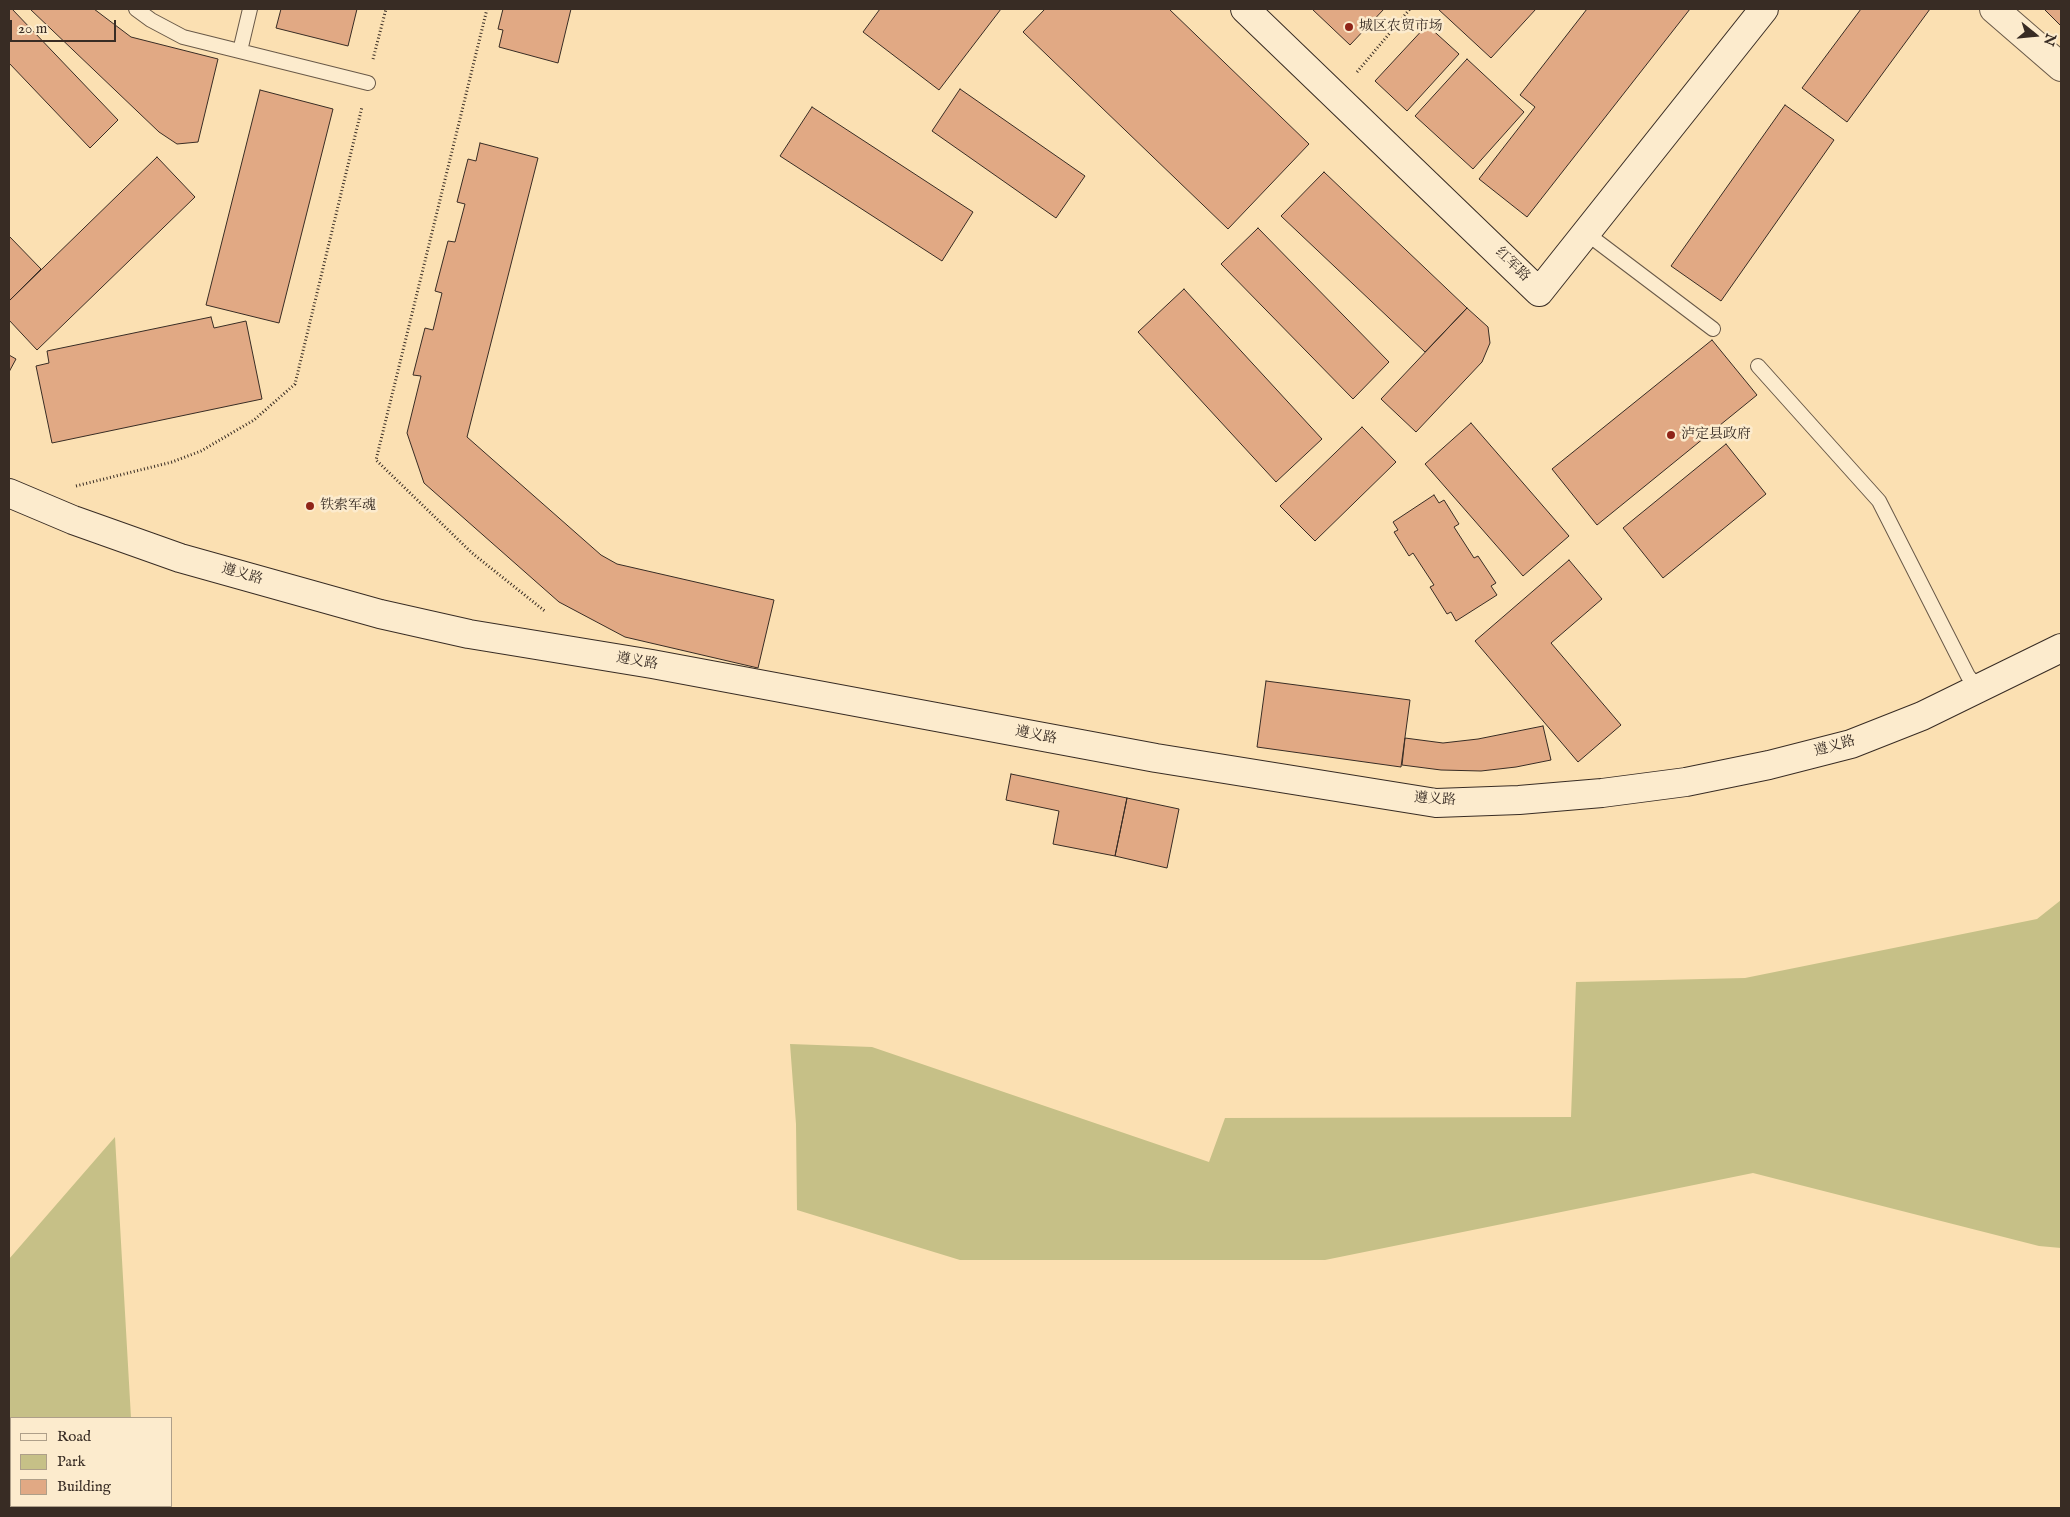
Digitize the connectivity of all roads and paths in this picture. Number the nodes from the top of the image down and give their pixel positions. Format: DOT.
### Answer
graph roads {
  1 [pos="136,9"];
  2 [pos="250,9"];
  3 [pos="386,9"];
  4 [pos="486,9"];
  5 [pos="1245,9"];
  6 [pos="1410,9"];
  7 [pos="1764,9"];
  8 [pos="1994,9"];
  9 [pos="240,50"];
  10 [pos="2061,67"];
  11 [pos="368,83"];
  12 [pos="1336,97"];
  13 [pos="1586,233"];
  14 [pos="1713,330"];
  15 [pos="1758,366"];
  16 [pos="16,496"];
  17 [pos="547,613"];
  18 [pos="2061,648"];
  19 [pos="1979,688"];
  1 -- 9 [label="lane"];
  2 -- 9 [label="lane"];
  3 -- 11 [label="path"];
  4 -- 17 [label="path"];
  5 -- 12 [label="street, 红军路"];
  6 -- 12 [label="path"];
  7 -- 13 [label="street, 红军路"];
  8 -- 10 [label="street"];
  9 -- 11 [label="lane"];
  11 -- 16 [label="path"];
  12 -- 13 [label="street, 红军路"];
  13 -- 14 [label="lane"];
  15 -- 19 [label="lane"];
  16 -- 19 [label="street, 遵义路"];
  18 -- 19 [label="street, 遵义路"];
}
